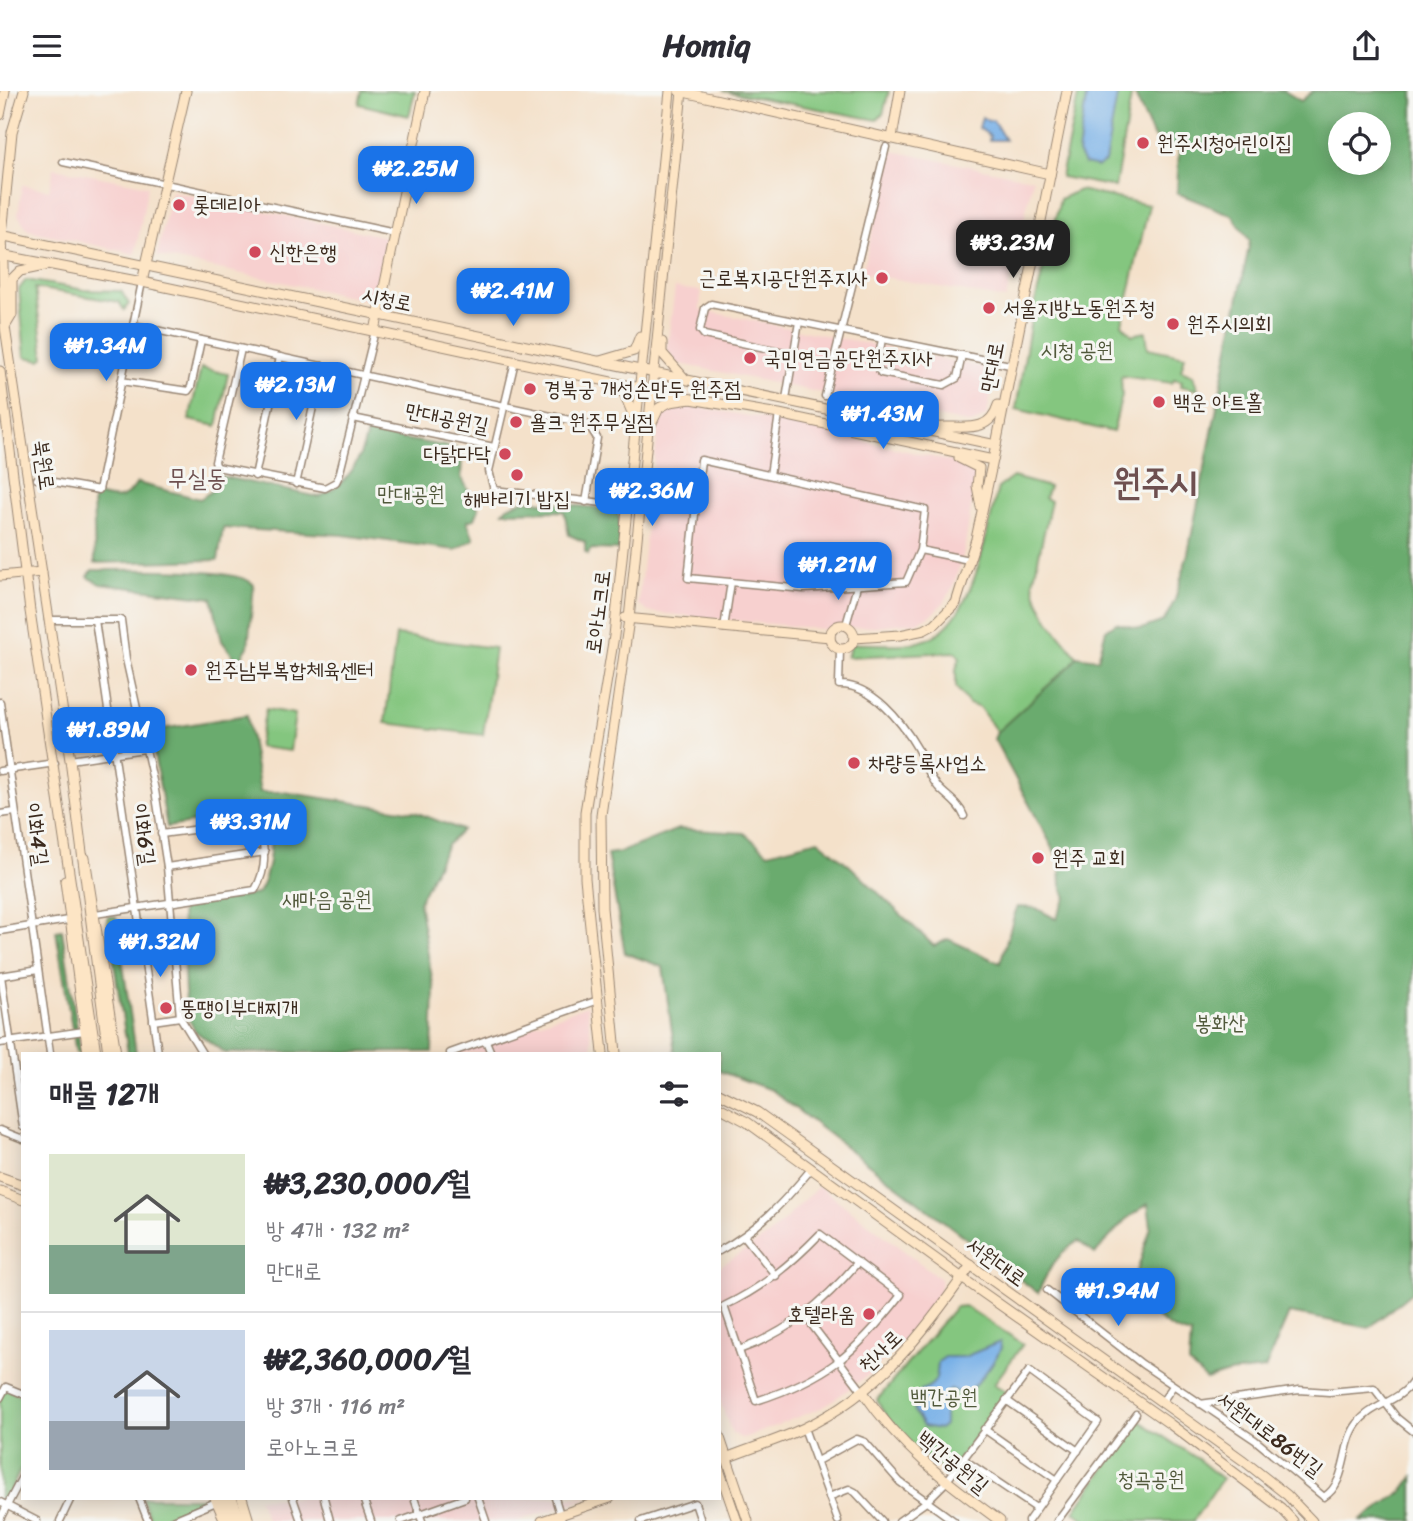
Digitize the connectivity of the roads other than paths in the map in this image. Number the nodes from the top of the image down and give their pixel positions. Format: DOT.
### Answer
graph roads {
  1 [pos="5,91"];
  2 [pos="24,91"];
  3 [pos="186,91"];
  4 [pos="425,91"];
  5 [pos="670,91"];
  6 [pos="681,91"];
  7 [pos="900,91"];
  8 [pos="1067,91"];
  9 [pos="0,115"];
  10 [pos="892,138"];
  11 [pos="886,147"];
  12 [pos="64,162"];
  13 [pos="1050,174"];
  14 [pos="164,184"];
  15 [pos="395,233"];
  16 [pos="1,235"];
  17 [pos="0,255"];
  18 [pos="55,265"];
  19 [pos="146,265"];
  20 [pos="142,282"];
  21 [pos="378,315"];
  22 [pos="647,322"];
  23 [pos="659,322"];
  24 [pos="799,322"];
  25 [pos="133,325"];
  26 [pos="5,327"];
  27 [pos="840,330"];
  28 [pos="375,331"];
  29 [pos="882,339"];
  30 [pos="201,340"];
  31 [pos="241,349"];
  32 [pos="793,354"];
  33 [pos="962,355"];
  34 [pos="280,357"];
  35 [pos="515,361"];
  36 [pos="597,361"];
  37 [pos="1010,365"];
  38 [pos="322,366"];
  39 [pos="0,371"];
  40 [pos="641,372"];
  41 [pos="654,374"];
  42 [pos="363,375"];
  43 [pos="686,380"];
  44 [pos="121,381"];
  45 [pos="601,381"];
  46 [pos="639,389"];
  47 [pos="652,391"];
  48 [pos="1004,392"];
  49 [pos="825,396"];
  50 [pos="691,399"];
  51 [pos="786,399"];
  52 [pos="503,406"];
  53 [pos="779,414"];
  54 [pos="353,418"];
  55 [pos="925,429"];
  56 [pos="635,432"];
  57 [pos="646,435"];
  58 [pos="926,445"];
  59 [pos="996,445"];
  60 [pos="494,447"];
  61 [pos="993,460"];
  62 [pos="770,475"];
  63 [pos="254,476"];
  64 [pos="37,479"];
  65 [pos="296,484"];
  66 [pos="586,502"];
  67 [pos="628,506"];
  68 [pos="981,512"];
  69 [pos="920,550"];
  70 [pos="969,560"];
  71 [pos="42,572"];
  72 [pos="25,573"];
  73 [pos="0,576"];
  74 [pos="731,582"];
  75 [pos="857,586"];
  76 [pos="616,617"];
  77 [pos="629,618"];
  78 [pos="48,620"];
  79 [pos="95,620"];
  80 [pos="846,625"];
  81 [pos="724,628"];
  82 [pos="830,638"];
  83 [pos="854,638"];
  84 [pos="840,649"];
  85 [pos="0,702"];
  86 [pos="144,749"];
  87 [pos="114,753"];
  88 [pos="70,760"];
  89 [pos="55,763"];
  90 [pos="10,770"];
  91 [pos="0,771"];
  92 [pos="15,812"];
  93 [pos="0,814"];
  94 [pos="964,816"];
  95 [pos="161,834"];
  96 [pos="81,844"];
  97 [pos="66,848"];
  98 [pos="265,852"];
  99 [pos="167,867"];
  100 [pos="171,902"];
  101 [pos="136,908"];
  102 [pos="602,908"];
  103 [pos="588,911"];
  104 [pos="95,914"];
  105 [pos="68,921"];
  106 [pos="32,926"];
  107 [pos="0,931"];
  108 [pos="38,971"];
  109 [pos="1,976"];
  110 [pos="598,1000"];
  111 [pos="180,1017"];
  112 [pos="153,1021"];
  113 [pos="84,1031"];
  114 [pos="48,1037"];
  115 [pos="486,1041"];
  116 [pos="10,1042"];
  117 [pos="0,1043"];
  118 [pos="50,1052"];
  119 [pos="88,1052"];
  120 [pos="96,1052"];
  121 [pos="108,1052"];
  122 [pos="116,1052"];
  123 [pos="158,1052"];
  124 [pos="201,1052"];
  125 [pos="453,1052"];
  126 [pos="491,1052"];
  127 [pos="603,1052"];
  128 [pos="616,1052"];
  129 [pos="721,1094"];
  130 [pos="721,1108"];
  131 [pos="21,1115"];
  132 [pos="0,1130"];
  133 [pos="21,1138"];
  134 [pos="812,1168"];
  135 [pos="0,1177"];
  136 [pos="21,1184"];
  137 [pos="0,1191"];
  138 [pos="21,1199"];
  139 [pos="745,1237"];
  140 [pos="721,1250"];
  141 [pos="858,1262"];
  142 [pos="971,1265"];
  143 [pos="776,1276"];
  144 [pos="962,1278"];
  145 [pos="1047,1290"];
  146 [pos="805,1316"];
  147 [pos="739,1350"];
  148 [pos="840,1363"];
  149 [pos="1413,1381"];
  150 [pos="1173,1386"];
  151 [pos="863,1392"];
  152 [pos="21,1393"];
  153 [pos="0,1398"];
  154 [pos="1006,1400"];
  155 [pos="1162,1402"];
  156 [pos="1200,1404"];
  157 [pos="1387,1404"];
  158 [pos="1155,1413"];
  159 [pos="1136,1414"];
  160 [pos="804,1428"];
  161 [pos="984,1429"];
  162 [pos="1413,1431"];
  163 [pos="1078,1451"];
  164 [pos="723,1459"];
  165 [pos="963,1459"];
  166 [pos="817,1461"];
  167 [pos="721,1475"];
  168 [pos="21,1478"];
  169 [pos="1057,1480"];
  170 [pos="946,1482"];
  171 [pos="829,1497"];
  172 [pos="70,1500"];
  173 [pos="140,1500"];
  174 [pos="216,1500"];
  175 [pos="218,1500"];
  176 [pos="233,1500"];
  177 [pos="243,1500"];
  178 [pos="294,1500"];
  179 [pos="325,1500"];
  180 [pos="364,1500"];
  181 [pos="415,1500"];
  182 [pos="460,1500"];
  183 [pos="479,1500"];
  184 [pos="556,1500"];
  185 [pos="605,1500"];
  186 [pos="926,1502"];
  187 [pos="3,1504"];
  188 [pos="1036,1508"];
  189 [pos="420,1518"];
  190 [pos="561,1518"];
  191 [pos="0,1519"];
  192 [pos="227,1520"];
  193 [pos="37,1521"];
  194 [pos="60,1521"];
  195 [pos="148,1521"];
  196 [pos="171,1521"];
  197 [pos="241,1521"];
  198 [pos="249,1521"];
  199 [pos="301,1521"];
  200 [pos="330,1521"];
  201 [pos="371,1521"];
  202 [pos="401,1521"];
  203 [pos="486,1521"];
  204 [pos="542,1521"];
  205 [pos="641,1521"];
  206 [pos="701,1521"];
  207 [pos="737,1521"];
  208 [pos="748,1521"];
  209 [pos="838,1521"];
  210 [pos="882,1521"];
  211 [pos="899,1521"];
  212 [pos="954,1521"];
  213 [pos="1000,1521"];
  214 [pos="1028,1521"];
  215 [pos="1057,1521"];
  216 [pos="1293,1521"];
  217 [pos="1312,1521"];
  1 -- 9 [label="street"];
  2 -- 16 [label="street, 북원로"];
  3 -- 14 [label="street"];
  4 -- 15 [label="street"];
  5 -- 22 [label="street, 로아노크로"];
  6 -- 10 [label="street"];
  6 -- 23 [label="street"];
  7 -- 10 [label="street"];
  8 -- 13 [label="street, 만대로"];
  10 -- 13 [label="street"];
  11 -- 27 [label="street"];
  12 -- 14 [label="street"];
  13 -- 37 [label="street, 만대로"];
  14 -- 15 [label="street"];
  14 -- 19 [label="street"];
  15 -- 21 [label="street"];
  16 -- 17 [label="street, 북원로"];
  16 -- 19 [label="street, 시청로"];
  17 -- 18 [label="street, 시청로"];
  17 -- 26 [label="street, 북원로"];
  18 -- 20 [label="street, 시청로"];
  18 -- 26 [label="street"];
  19 -- 20 [label="street"];
  19 -- 21 [label="street, 시청로"];
  20 -- 25 [label="street"];
  20 -- 28 [label="street, 시청로"];
  21 -- 28 [label="street"];
  21 -- 36 [label="street, 시청로"];
  22 -- 36 [label="street"];
  22 -- 40 [label="street, 로아노크로"];
  23 -- 41 [label="street"];
  23 -- 43 [label="street"];
  24 -- 27 [label="street"];
  24 -- 32 [label="street"];
  24 -- 32 [label="street"];
  25 -- 30 [label="street, 만대공원길"];
  25 -- 44 [label="street"];
  26 -- 71 [label="street, 북원로"];
  27 -- 29 [label="street"];
  27 -- 49 [label="street"];
  28 -- 35 [label="street, 시청로"];
  28 -- 42 [label="street"];
  29 -- 33 [label="street"];
  29 -- 33 [label="street"];
  30 -- 31 [label="street, 만대공원길"];
  30 -- 44 [label="street"];
  31 -- 34 [label="street, 만대공원길"];
  31 -- 63 [label="street"];
  32 -- 51 [label="street"];
  33 -- 37 [label="street"];
  34 -- 38 [label="street, 만대공원길"];
  34 -- 63 [label="street"];
  35 -- 45 [label="street, 시청로"];
  35 -- 52 [label="street"];
  36 -- 40 [label="street, 시청로"];
  37 -- 48 [label="street, 만대로"];
  38 -- 42 [label="street, 만대공원길"];
  38 -- 65 [label="street"];
  39 -- 72 [label="street, 북원로"];
  40 -- 41 [label="street, 시청로"];
  40 -- 46 [label="street, 로아노크로"];
  41 -- 43 [label="street, 시청로"];
  41 -- 47 [label="street, 로아노크로"];
  42 -- 52 [label="street, 만대공원길"];
  42 -- 54 [label="street"];
  43 -- 51 [label="street, 시청로"];
  44 -- 64 [label="street"];
  45 -- 46 [label="street, 시청로"];
  45 -- 56 [label="street"];
  46 -- 47 [label="street, 시청로"];
  46 -- 56 [label="street, 로아노크로"];
  47 -- 50 [label="street, 시청로"];
  47 -- 57 [label="street, 로아노크로"];
  48 -- 55 [label="street"];
  48 -- 59 [label="street, 만대로"];
  50 -- 53 [label="street, 시청로"];
  50 -- 57 [label="street"];
  51 -- 55 [label="street, 시청로"];
  52 -- 60 [label="street, 만대공원길"];
  52 -- 66 [label="street, 만대공원길"];
  53 -- 58 [label="street"];
  53 -- 62 [label="street"];
  54 -- 60 [label="street, 만대공원길"];
  54 -- 65 [label="street"];
  55 -- 59 [label="street, 시청로"];
  56 -- 67 [label="street, 로아노크로"];
  57 -- 77 [label="street, 로아노크로"];
  58 -- 61 [label="street"];
  58 -- 68 [label="street"];
  59 -- 61 [label="street, 만대로"];
  60 -- 66 [label="street"];
  61 -- 68 [label="street"];
  62 -- 69 [label="street"];
  62 -- 74 [label="street"];
  63 -- 65 [label="street"];
  66 -- 67 [label="street"];
  67 -- 76 [label="street, 로아노크로"];
  68 -- 70 [label="street"];
  69 -- 70 [label="street"];
  69 -- 75 [label="street"];
  70 -- 83 [label="street"];
  71 -- 72 [label="street"];
  71 -- 78 [label="street, 북원로"];
  72 -- 73 [label="street"];
  72 -- 89 [label="street, 북원로"];
  74 -- 75 [label="street"];
  74 -- 81 [label="street"];
  75 -- 80 [label="street"];
  76 -- 77 [label="street"];
  76 -- 103 [label="street, 로아노크로"];
  77 -- 81 [label="street"];
  77 -- 102 [label="street, 로아노크로"];
  78 -- 79 [label="street"];
  78 -- 88 [label="street, 북원로"];
  79 -- 86 [label="street"];
  79 -- 87 [label="street, 이화6길"];
  80 -- 82 [label="street"];
  80 -- 83 [label="street"];
  81 -- 82 [label="street"];
  82 -- 84 [label="street"];
  83 -- 84 [label="street"];
  84 -- 94 [label="street"];
  85 -- 90 [label="street, 이화4길"];
  86 -- 87 [label="street"];
  86 -- 95 [label="street"];
  87 -- 88 [label="street"];
  87 -- 101 [label="street, 이화6길"];
  88 -- 89 [label="street"];
  88 -- 96 [label="street, 북원로"];
  89 -- 90 [label="street"];
  89 -- 97 [label="street, 북원로"];
  90 -- 91 [label="street"];
  90 -- 92 [label="street, 이화4길"];
  92 -- 93 [label="street"];
  92 -- 106 [label="street, 이화4길"];
  95 -- 98 [label="street"];
  95 -- 99 [label="street"];
  96 -- 104 [label="street, 북원로"];
  96 -- 121 [label="street, 북원로"];
  97 -- 105 [label="street, 북원로"];
  97 -- 120 [label="street, 북원로"];
  98 -- 99 [label="street"];
  98 -- 100 [label="street"];
  99 -- 100 [label="street"];
  100 -- 101 [label="street"];
  100 -- 111 [label="street"];
  101 -- 104 [label="street"];
  101 -- 112 [label="street, 이화6길"];
  102 -- 103 [label="street"];
  102 -- 128 [label="street, 로아노크로"];
  103 -- 110 [label="street, 로아노크로"];
  104 -- 122 [label="street, 북원로"];
  105 -- 106 [label="street"];
  105 -- 113 [label="street, 북원로"];
  106 -- 107 [label="street"];
  106 -- 108 [label="street, 이화4길"];
  108 -- 109 [label="street"];
  108 -- 114 [label="street, 이화4길"];
  109 -- 116 [label="street"];
  110 -- 115 [label="street"];
  110 -- 127 [label="street, 로아노크로"];
  111 -- 112 [label="street"];
  111 -- 124 [label="street"];
  112 -- 123 [label="street, 이화6길"];
  113 -- 114 [label="street"];
  113 -- 119 [label="street, 북원로"];
  114 -- 116 [label="street"];
  114 -- 118 [label="street, 이화4길"];
  115 -- 125 [label="street"];
  115 -- 126 [label="street"];
  116 -- 117 [label="street"];
  116 -- 131 [label="street"];
  129 -- 142 [label="street, 서원대로"];
  130 -- 134 [label="street, 서원대로"];
  132 -- 133 [label="street"];
  134 -- 139 [label="street"];
  134 -- 144 [label="street, 서원대로"];
  135 -- 136 [label="street"];
  137 -- 138 [label="street"];
  139 -- 140 [label="street"];
  139 -- 143 [label="street"];
  141 -- 143 [label="street"];
  141 -- 146 [label="street"];
  141 -- 148 [label="street"];
  142 -- 144 [label="street, 천사로"];
  142 -- 155 [label="street, 서원대로"];
  143 -- 147 [label="street"];
  144 -- 151 [label="street, 천사로"];
  144 -- 158 [label="street, 서원대로"];
  145 -- 150 [label="street, 서원대로86번길"];
  146 -- 147 [label="street"];
  146 -- 148 [label="street"];
  147 -- 148 [label="street"];
  148 -- 151 [label="street"];
  149 -- 157 [label="street, 서원대로86번길"];
  150 -- 155 [label="street"];
  150 -- 156 [label="street, 서원대로86번길"];
  151 -- 160 [label="street, 천사로"];
  151 -- 170 [label="street, 백간공원길"];
  152 -- 153 [label="street"];
  154 -- 161 [label="street"];
  154 -- 163 [label="street"];
  154 -- 163 [label="street"];
  155 -- 158 [label="street"];
  155 -- 217 [label="street, 서원대로"];
  156 -- 157 [label="street, 서원대로86번길"];
  156 -- 157 [label="street, 서원대로86번길"];
  157 -- 162 [label="street, 서원대로86번길"];
  158 -- 216 [label="street, 서원대로"];
  159 -- 215 [label="street"];
  160 -- 164 [label="street, 천사로"];
  160 -- 166 [label="street"];
  161 -- 165 [label="street"];
  161 -- 169 [label="street"];
  163 -- 169 [label="street"];
  164 -- 208 [label="street"];
  165 -- 170 [label="street"];
  165 -- 188 [label="street"];
  166 -- 171 [label="street"];
  166 -- 186 [label="street"];
  167 -- 207 [label="street"];
  168 -- 187 [label="street"];
  169 -- 188 [label="street"];
  170 -- 186 [label="street"];
  170 -- 213 [label="street, 백간공원길"];
  171 -- 209 [label="street"];
  171 -- 210 [label="street"];
  172 -- 194 [label="street"];
  173 -- 195 [label="street"];
  174 -- 196 [label="street"];
  175 -- 192 [label="street"];
  176 -- 197 [label="street"];
  177 -- 198 [label="street"];
  178 -- 199 [label="street"];
  179 -- 200 [label="street"];
  180 -- 201 [label="street"];
  181 -- 189 [label="street"];
  182 -- 189 [label="street"];
  183 -- 203 [label="street"];
  184 -- 190 [label="street"];
  185 -- 190 [label="street"];
  186 -- 211 [label="street"];
  186 -- 212 [label="street"];
  187 -- 191 [label="street"];
  187 -- 193 [label="street"];
  188 -- 214 [label="street"];
  189 -- 202 [label="street"];
  190 -- 204 [label="street"];
  205 -- 206 [label="street"];
}
